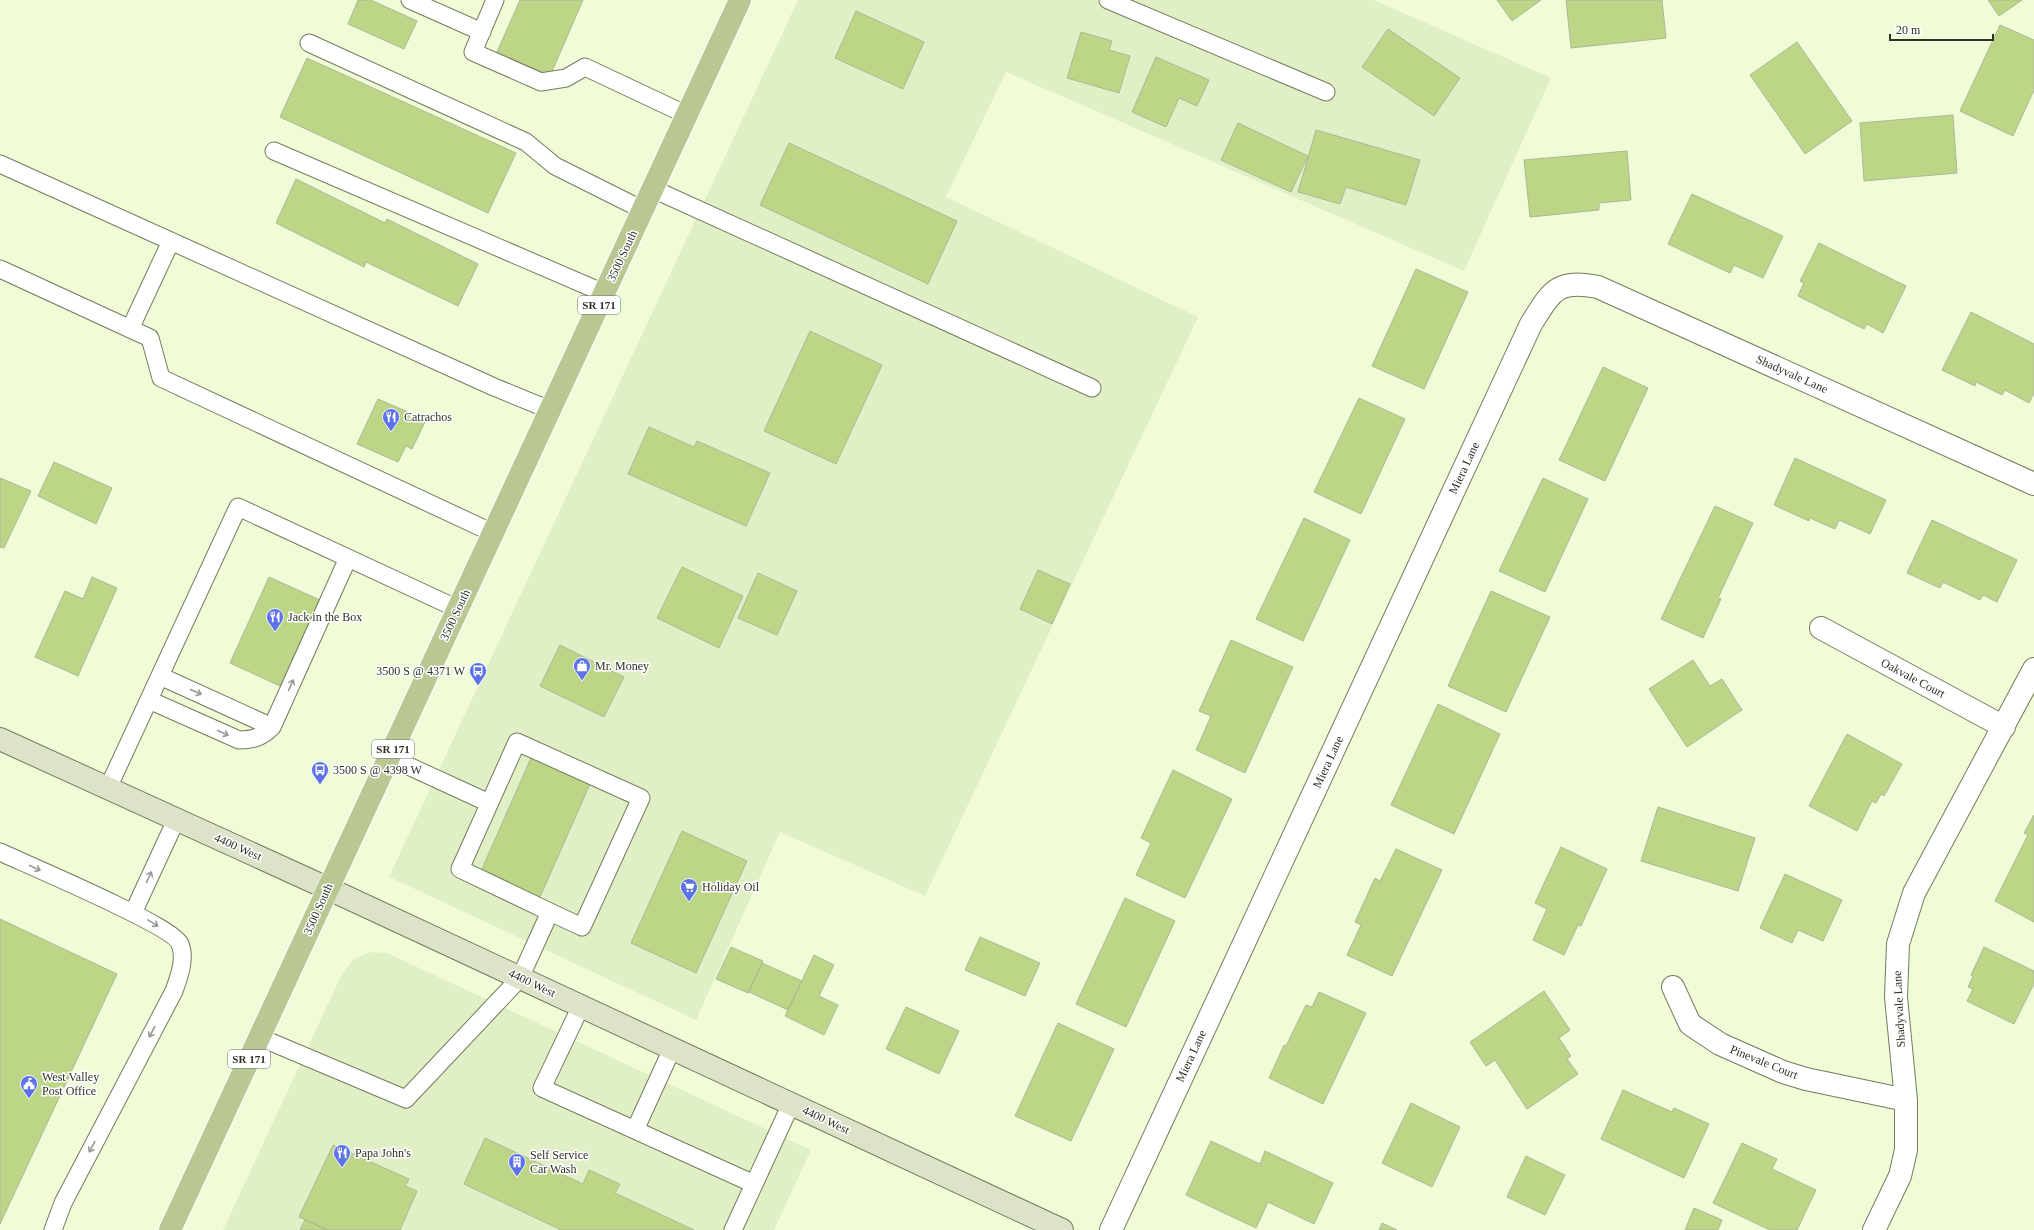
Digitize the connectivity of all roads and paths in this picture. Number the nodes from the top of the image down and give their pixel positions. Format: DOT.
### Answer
graph roads {
  1 [pos="410,0"];
  2 [pos="495,0"];
  3 [pos="740,0"];
  4 [pos="1108,0"];
  5 [pos="482,32"];
  6 [pos="309,43"];
  7 [pos="1326,92"];
  8 [pos="687,115"];
  9 [pos="274,151"];
  10 [pos="0,164"];
  11 [pos="653,189"];
  12 [pos="643,210"];
  13 [pos="171,241"];
  14 [pos="0,269"];
  15 [pos="604,293"];
  16 [pos="1549,297"];
  17 [pos="130,329"];
  18 [pos="1092,388"];
  19 [pos="550,410"];
  20 [pos="2034,484"];
  21 [pos="493,533"];
  22 [pos="348,558"];
  23 [pos="458,609"];
  24 [pos="1821,628"];
  25 [pos="2034,669"];
  26 [pos="160,676"];
  27 [pos="149,700"];
  28 [pos="272,727"];
  29 [pos="2004,727"];
  30 [pos="0,739"];
  31 [pos="389,757"];
  32 [pos="108,788"];
  33 [pos="489,803"];
  34 [pos="176,820"];
  35 [pos="0,852"];
  36 [pos="328,888"];
  37 [pos="550,912"];
  38 [pos="133,913"];
  39 [pos="520,978"];
  40 [pos="1673,987"];
  41 [pos="581,1006"];
  42 [pos="259,1037"];
  43 [pos="672,1049"];
  44 [pos="1906,1100"];
  45 [pos="791,1104"];
  46 [pos="635,1130"];
  47 [pos="754,1184"];
  48 [pos="54,1230"];
  49 [pos="170,1230"];
  50 [pos="733,1230"];
  51 [pos="1062,1230"];
  52 [pos="1111,1230"];
  53 [pos="1874,1230"];
  1 -- 5 [label="lane"];
  2 -- 5 [label="lane"];
  3 -- 8 [label="main road, 3500 South / SR 171"];
  4 -- 7 [label="lane"];
  5 -- 8 [label="lane"];
  6 -- 12 [label="lane"];
  8 -- 11 [label="main road, 3500 South / SR 171"];
  9 -- 15 [label="lane"];
  10 -- 13 [label="lane"];
  11 -- 12 [label="main road, 3500 South / SR 171"];
  11 -- 18 [label="lane"];
  12 -- 15 [label="main road, 3500 South / SR 171"];
  13 -- 17 [label="lane"];
  13 -- 19 [label="lane"];
  14 -- 17 [label="lane"];
  15 -- 19 [label="main road, 3500 South / SR 171"];
  16 -- 20 [label="street, Shadyvale Lane"];
  16 -- 52 [label="street, Miera Lane"];
  17 -- 21 [label="lane"];
  19 -- 21 [label="main road, 3500 South / SR 171"];
  21 -- 23 [label="main road, 3500 South / SR 171"];
  22 -- 23 [label="lane"];
  22 -- 26 [label="lane"];
  28 -- 22 [label="lane, one-way"];
  23 -- 31 [label="main road, 3500 South / SR 171"];
  24 -- 29 [label="street, Oakvale Court"];
  25 -- 29 [label="street, Shadyvale Lane"];
  26 -- 27 [label="lane"];
  26 -- 28 [label="lane, one-way"];
  27 -- 28 [label="lane, one-way"];
  27 -- 32 [label="lane"];
  29 -- 44 [label="street, Shadyvale Lane"];
  30 -- 32 [label="street, 4400 West"];
  31 -- 33 [label="lane"];
  31 -- 36 [label="main road, 3500 South / SR 171"];
  32 -- 34 [label="street, 4400 West"];
  33 -- 37 [label="lane"];
  33 -- 37 [label="lane"];
  34 -- 36 [label="street, 4400 West"];
  38 -- 34 [label="lane, one-way"];
  35 -- 38 [label="lane, one-way"];
  36 -- 39 [label="street, 4400 West"];
  36 -- 42 [label="main road, 3500 South / SR 171"];
  37 -- 39 [label="lane"];
  38 -- 48 [label="lane, one-way"];
  39 -- 41 [label="street, 4400 West"];
  39 -- 42 [label="lane"];
  40 -- 44 [label="street, Pinevale Court"];
  41 -- 43 [label="street, 4400 West"];
  41 -- 46 [label="lane"];
  42 -- 49 [label="main road, 3500 South / SR 171"];
  43 -- 45 [label="street, 4400 West"];
  43 -- 46 [label="lane"];
  44 -- 53 [label="street, Shadyvale Lane"];
  45 -- 47 [label="lane"];
  45 -- 51 [label="street, 4400 West"];
  46 -- 47 [label="lane"];
  47 -- 50 [label="lane"];
}
